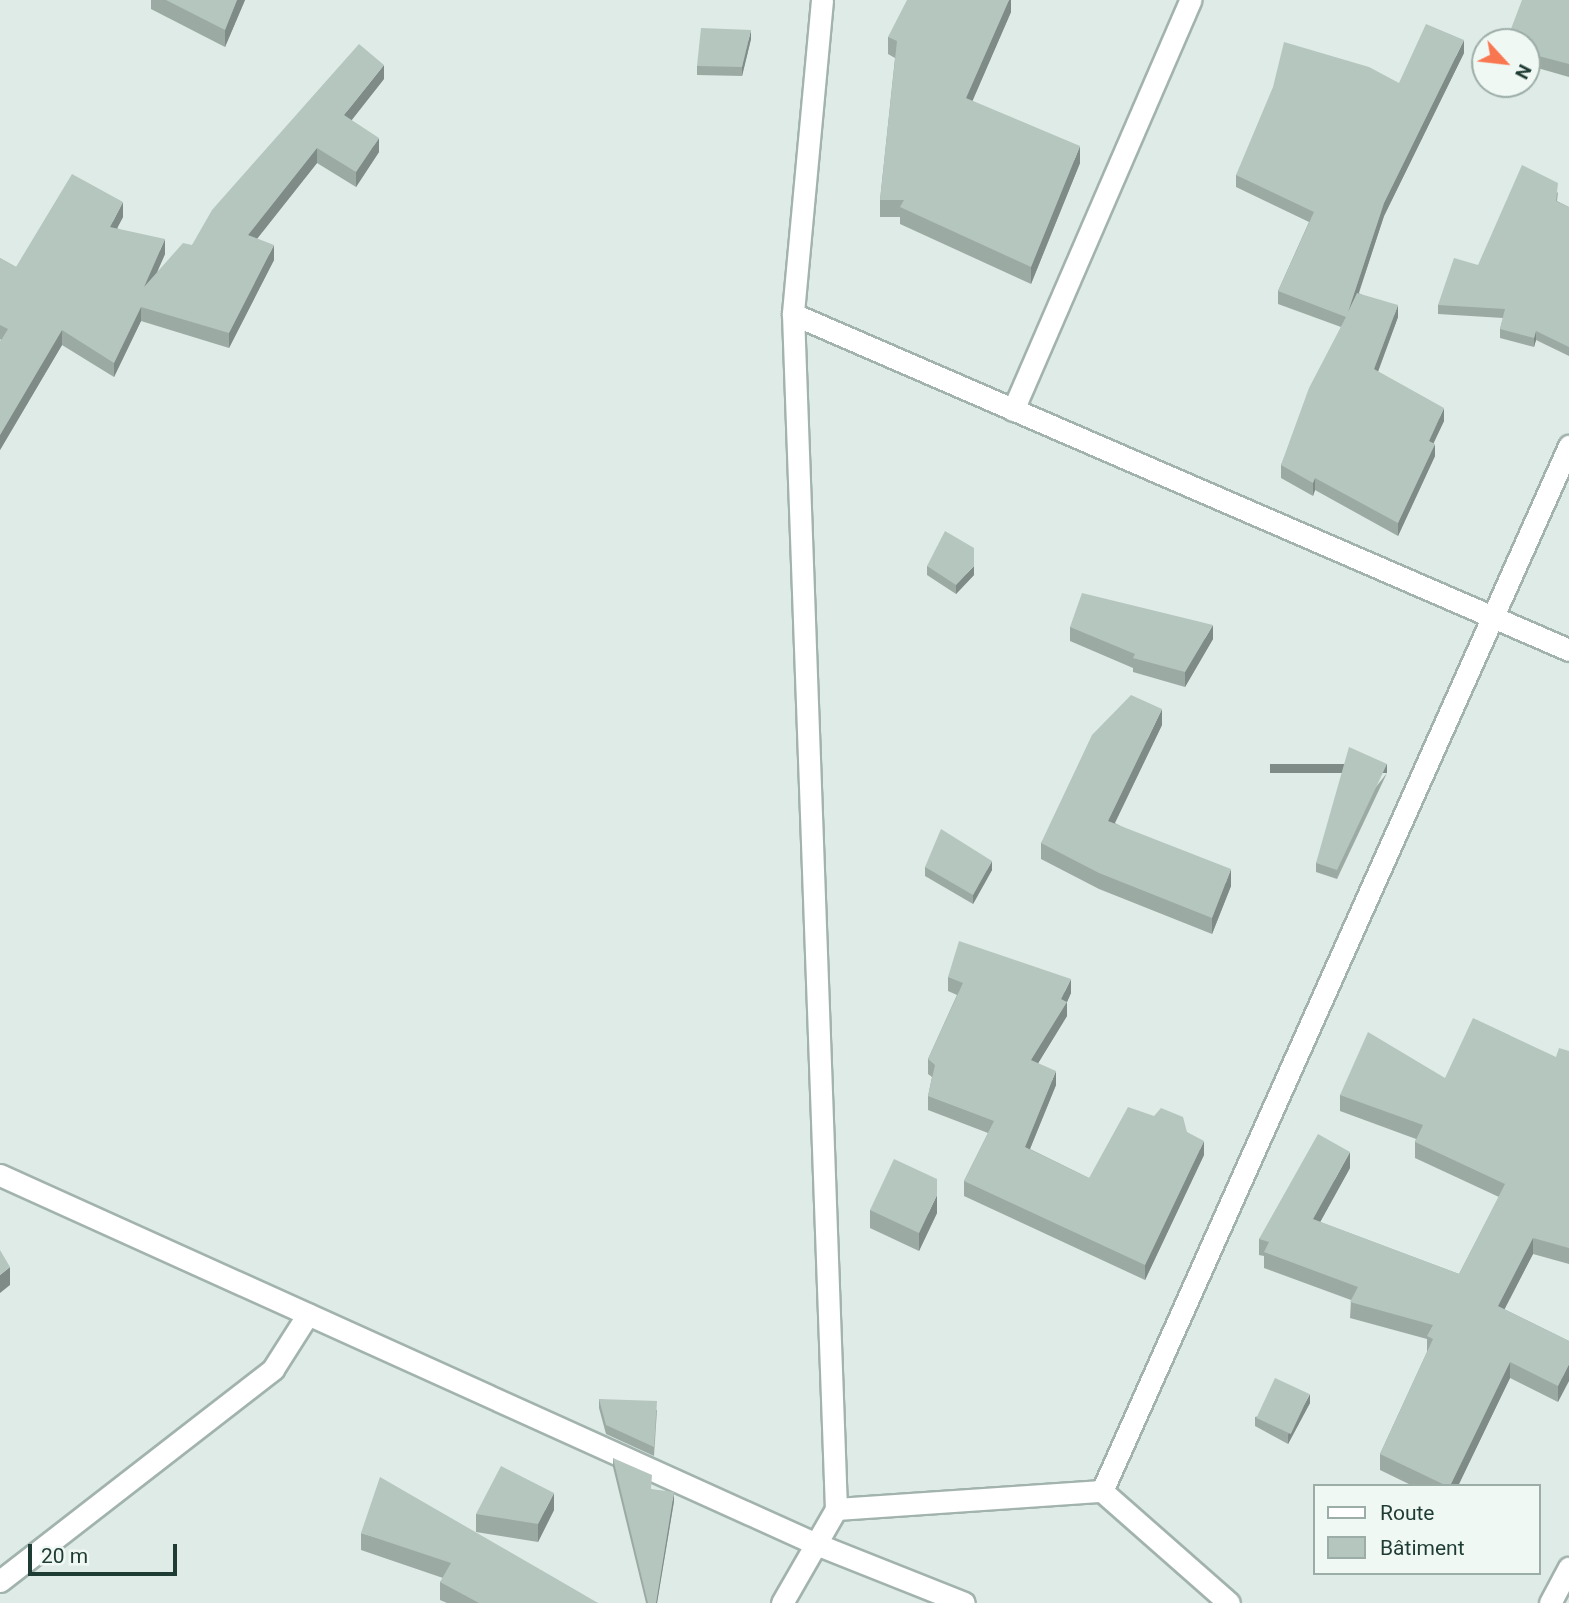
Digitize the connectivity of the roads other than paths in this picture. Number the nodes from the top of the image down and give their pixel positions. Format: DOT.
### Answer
graph roads {
  1 [pos="822,0"];
  2 [pos="1190,0"];
  3 [pos="793,314"];
  4 [pos="1013,410"];
  5 [pos="1569,446"];
  6 [pos="1489,617"];
  7 [pos="1569,650"];
  8 [pos="0,1175"];
  9 [pos="308,1314"];
  10 [pos="1102,1491"];
  11 [pos="836,1509"];
  12 [pos="816,1544"];
  13 [pos="1569,1568"];
  14 [pos="0,1581"];
  15 [pos="782,1603"];
  16 [pos="964,1603"];
  17 [pos="1229,1603"];
  18 [pos="1550,1603"];
  1 -- 3 [label="street"];
  2 -- 4 [label="street"];
  3 -- 4 [label="street"];
  3 -- 11 [label="street"];
  4 -- 6 [label="street"];
  5 -- 6 [label="street"];
  6 -- 7 [label="street"];
  6 -- 10 [label="street"];
  8 -- 9 [label="street"];
  9 -- 12 [label="street"];
  9 -- 14 [label="street"];
  10 -- 11 [label="street"];
  10 -- 17 [label="street"];
  11 -- 12 [label="street"];
  12 -- 15 [label="street"];
  12 -- 16 [label="street"];
  13 -- 18 [label="street"];
}
